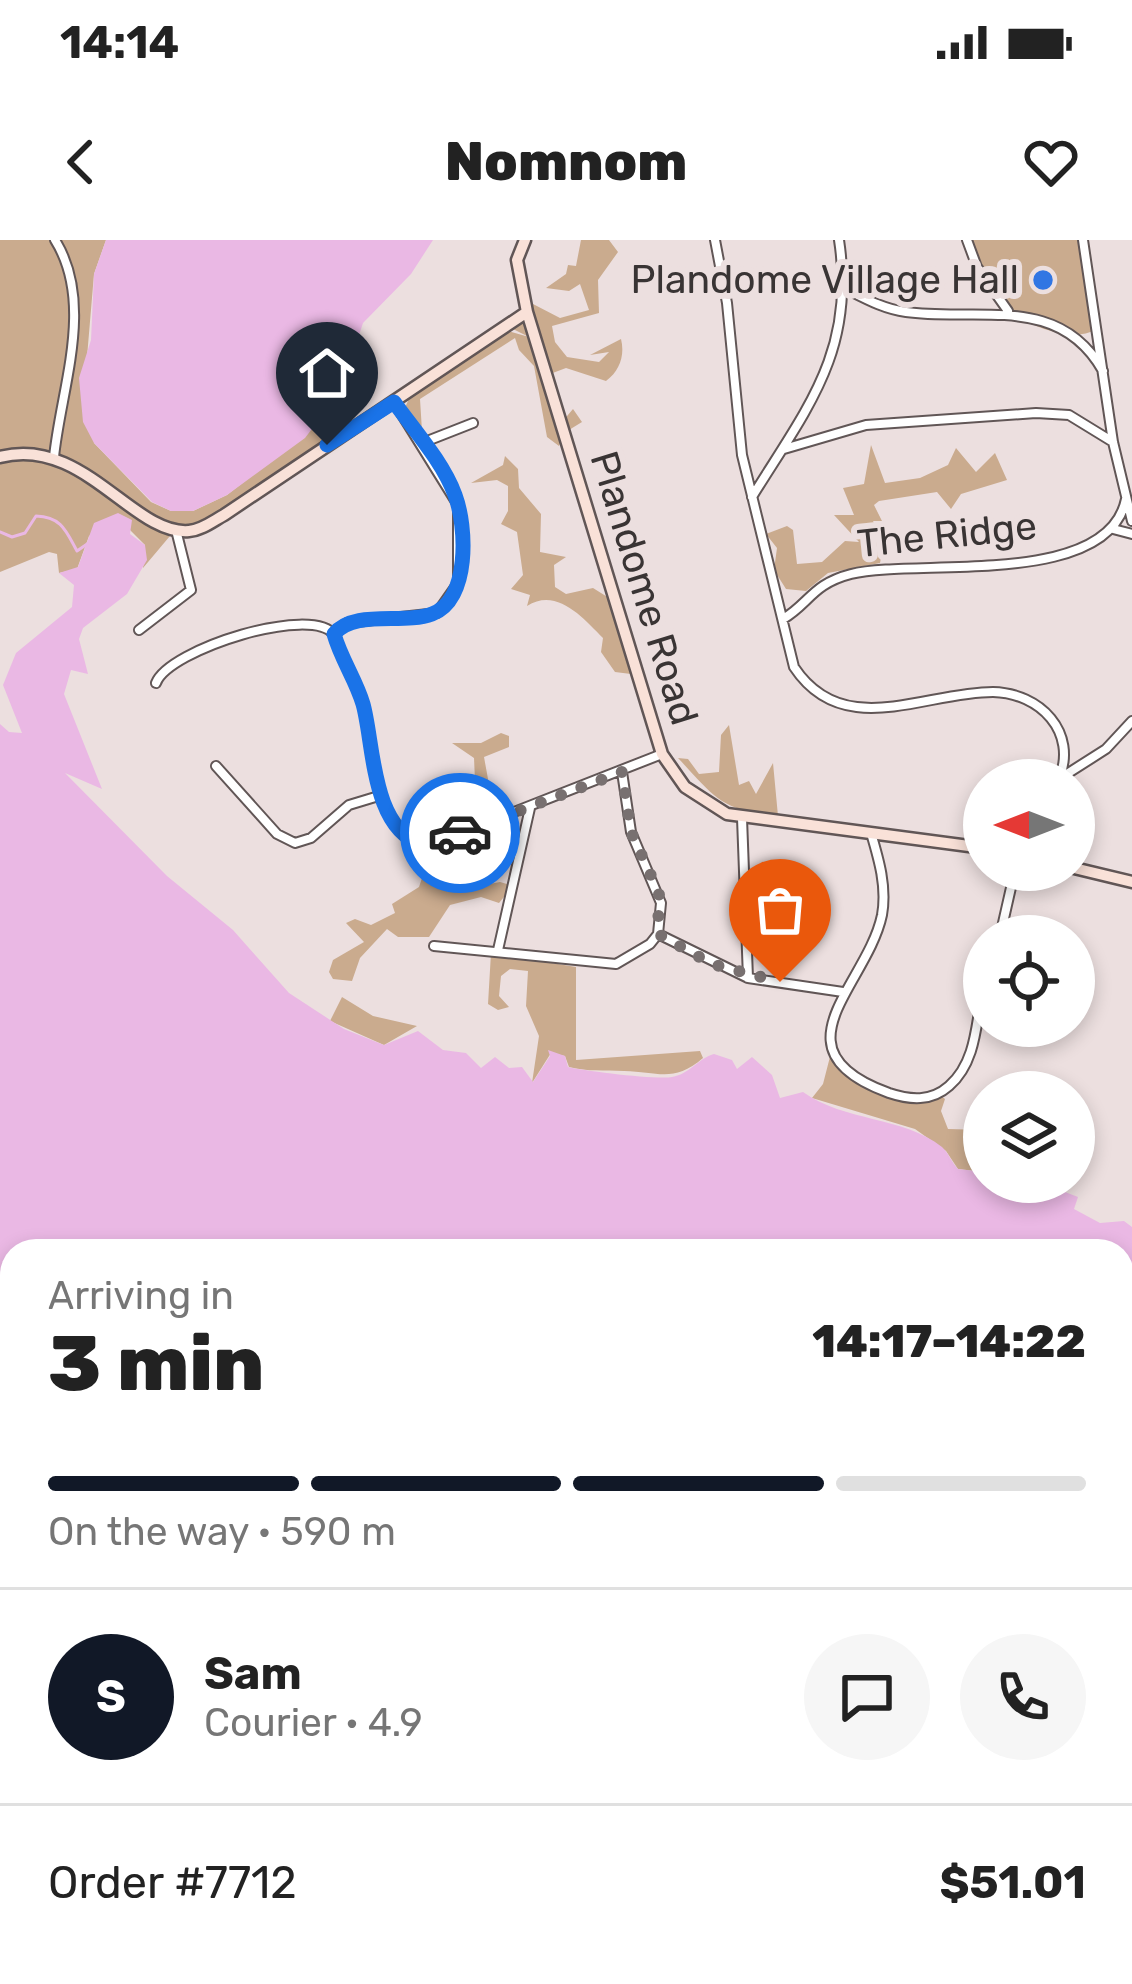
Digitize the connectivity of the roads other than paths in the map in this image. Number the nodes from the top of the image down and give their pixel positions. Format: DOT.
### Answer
graph roads {
  1 [pos="55,240"];
  2 [pos="524,240"];
  3 [pos="715,240"];
  4 [pos="839,240"];
  5 [pos="967,240"];
  6 [pos="1083,240"];
  7 [pos="844,288"];
  8 [pos="527,312"];
  9 [pos="1009,312"];
  10 [pos="1099,326"];
  11 [pos="502,328"];
  12 [pos="1076,338"];
  13 [pos="536,341"];
  14 [pos="1103,371"];
  15 [pos="394,402"];
  16 [pos="473,424"];
  17 [pos="422,442"];
  18 [pos="1113,442"];
  19 [pos="784,449"];
  20 [pos="0,457"];
  21 [pos="54,457"];
  22 [pos="770,468"];
  23 [pos="745,470"];
  24 [pos="752,497"];
  25 [pos="1126,499"];
  26 [pos="1132,521"];
  27 [pos="176,530"];
  28 [pos="1106,531"];
  29 [pos="1132,534"];
  30 [pos="797,603"];
  31 [pos="781,611"];
  32 [pos="139,630"];
  33 [pos="334,634"];
  34 [pos="156,682"];
  35 [pos="1132,721"];
  36 [pos="1065,753"];
  37 [pos="662,754"];
  38 [pos="1064,759"];
  39 [pos="1074,759"];
  40 [pos="1090,759"];
  41 [pos="216,766"];
  42 [pos="622,772"];
  43 [pos="382,795"];
  44 [pos="530,807"];
  45 [pos="742,818"];
  46 [pos="871,833"];
  47 [pos="963,845"];
  48 [pos="1095,873"];
  49 [pos="1132,882"];
  50 [pos="658,934"];
  51 [pos="434,946"];
  52 [pos="498,950"];
  53 [pos="748,977"];
  54 [pos="843,992"];
  55 [pos="972,1047"];
  1 -- 21 [label="street"];
  2 -- 8 [label="main road, Plandome Road"];
  3 -- 23 [label="street"];
  4 -- 7 [label="street"];
  5 -- 9 [label="street"];
  6 -- 10 [label="street"];
  7 -- 9 [label="street"];
  7 -- 19 [label="street"];
  8 -- 11 [label="main road"];
  8 -- 13 [label="main road, Plandome Road"];
  9 -- 12 [label="street"];
  10 -- 12 [label="street"];
  10 -- 14 [label="street"];
  11 -- 13 [label="main road"];
  11 -- 15 [label="main road"];
  12 -- 14 [label="street"];
  13 -- 37 [label="main road, Plandome Road"];
  14 -- 18 [label="street"];
  15 -- 17 [label="street"];
  15 -- 27 [label="main road"];
  16 -- 17 [label="street"];
  17 -- 33 [label="street"];
  18 -- 19 [label="street"];
  18 -- 25 [label="street"];
  19 -- 22 [label="street"];
  20 -- 21 [label="main road"];
  21 -- 27 [label="main road"];
  22 -- 23 [label="street"];
  22 -- 24 [label="street"];
  23 -- 24 [label="street"];
  24 -- 31 [label="street"];
  25 -- 26 [label="street"];
  25 -- 28 [label="street"];
  27 -- 32 [label="street"];
  28 -- 29 [label="street, The Ridge"];
  28 -- 30 [label="street, The Ridge"];
  30 -- 31 [label="street, The Ridge"];
  30 -- 31 [label="street"];
  31 -- 36 [label="street"];
  33 -- 34 [label="street"];
  33 -- 43 [label="street"];
  35 -- 40 [label="street"];
  36 -- 38 [label="street"];
  36 -- 39 [label="street"];
  37 -- 42 [label="street"];
  37 -- 45 [label="main road, Plandome Road"];
  41 -- 43 [label="street"];
  42 -- 44 [label="street"];
  42 -- 50 [label="street"];
  43 -- 44 [label="street"];
  44 -- 52 [label="street"];
  45 -- 46 [label="main road, Plandome Road"];
  45 -- 53 [label="street"];
  46 -- 47 [label="main road, Plandome Road"];
  46 -- 54 [label="street"];
  48 -- 49 [label="main road"];
  50 -- 52 [label="street"];
  50 -- 53 [label="street"];
  51 -- 52 [label="street"];
  53 -- 54 [label="street"];
  54 -- 55 [label="street"];
}
